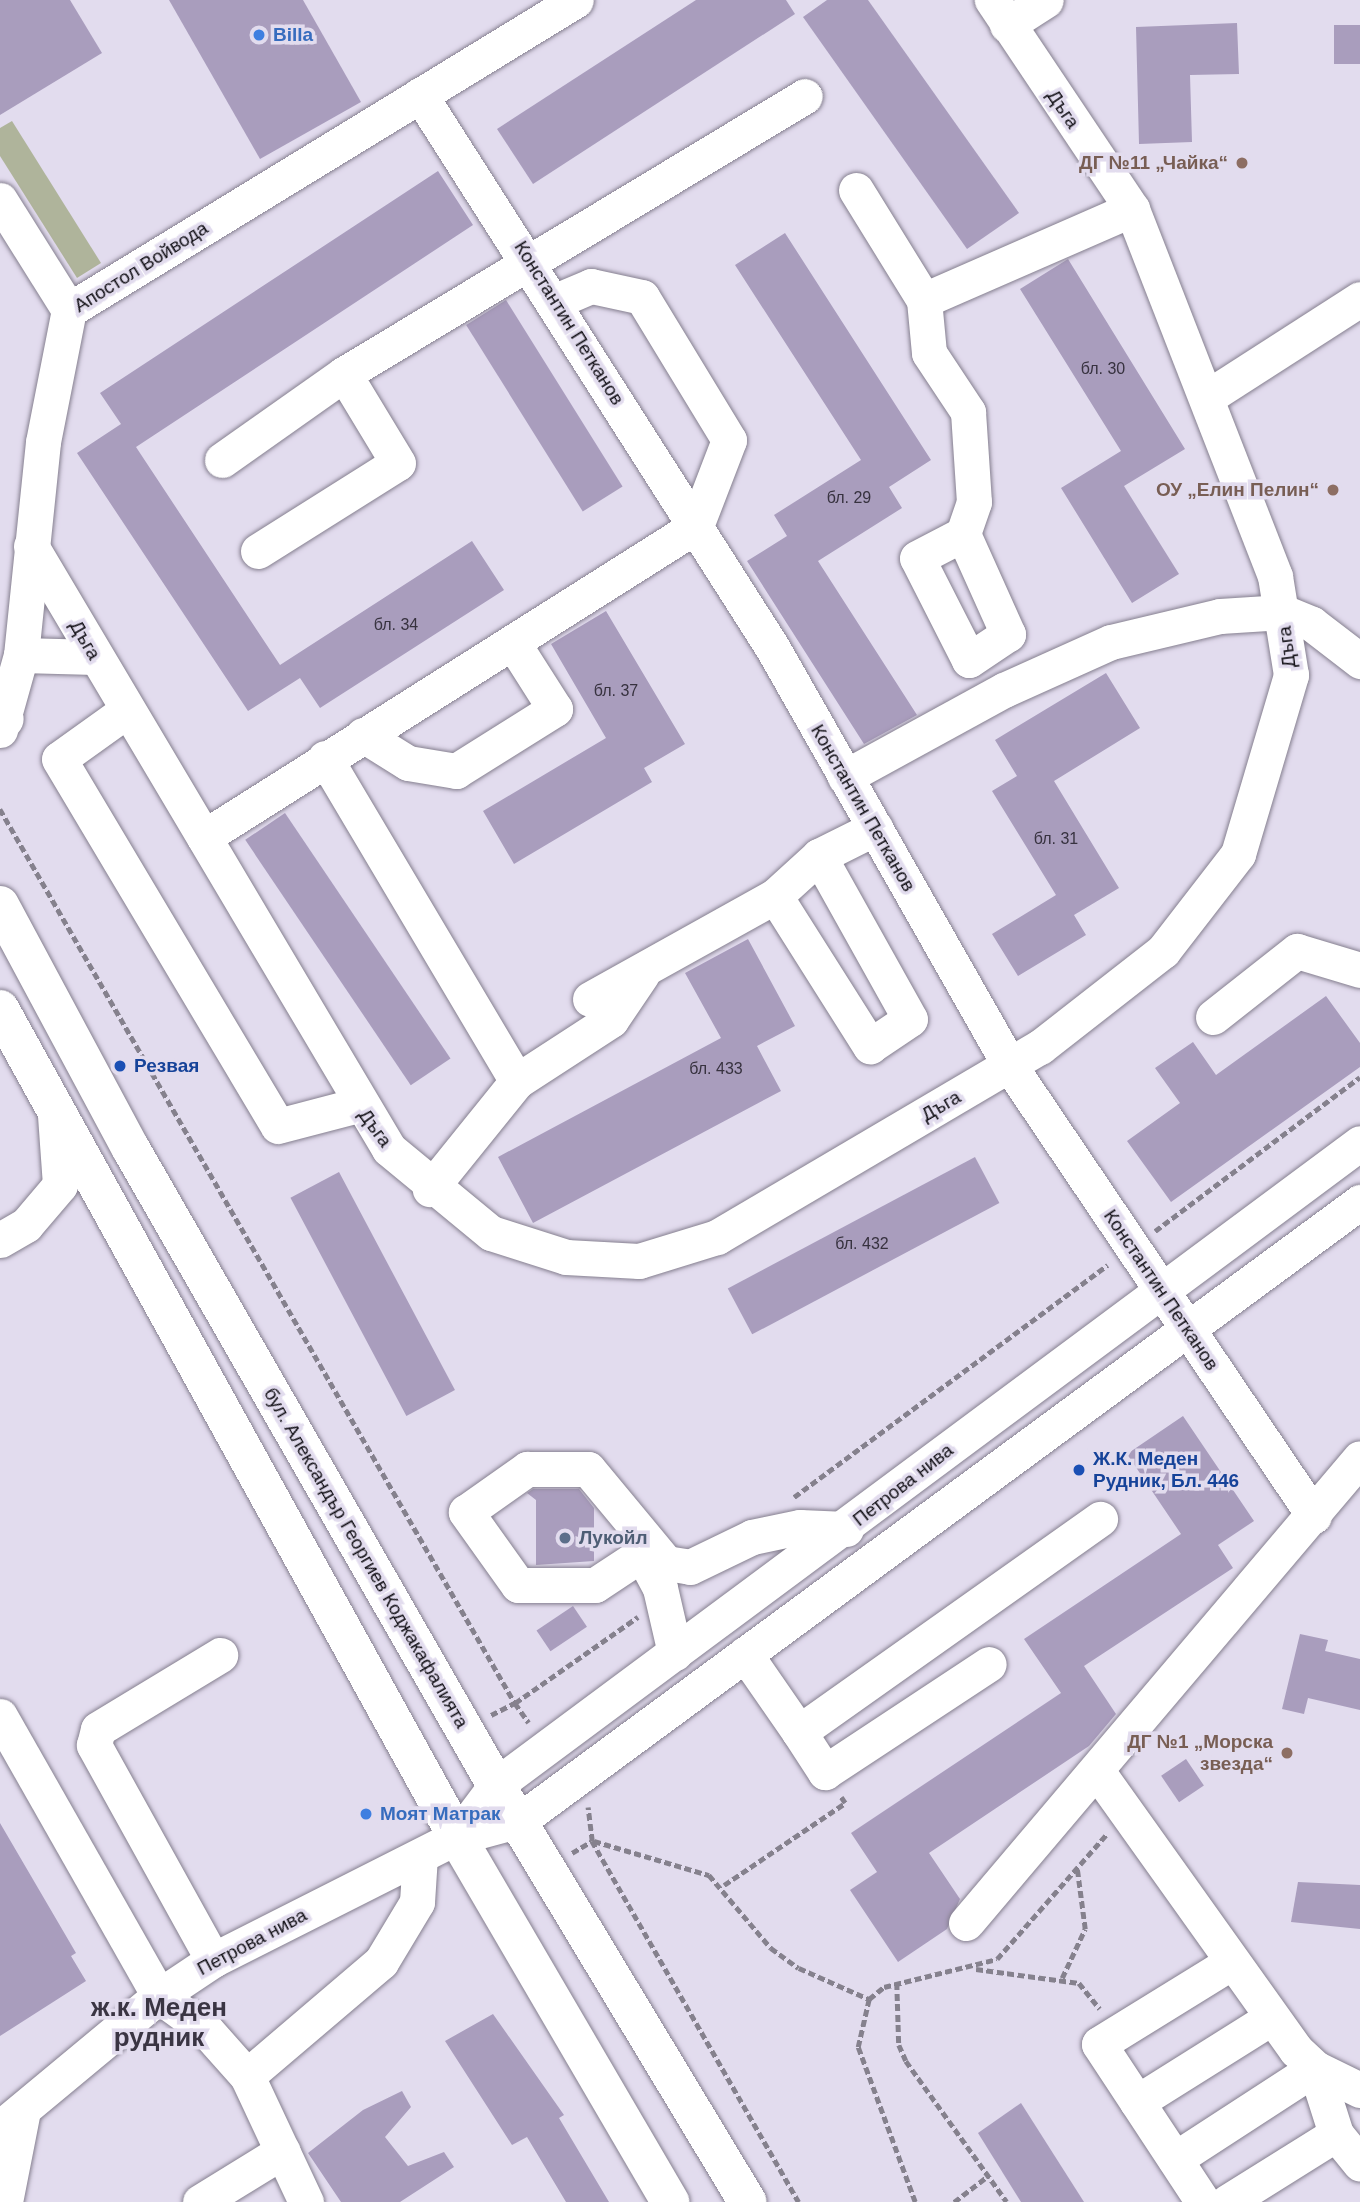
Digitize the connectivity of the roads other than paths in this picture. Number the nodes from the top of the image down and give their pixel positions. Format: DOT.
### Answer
graph roads {
  1 [pos="576,0"];
  2 [pos="1046,0"];
  3 [pos="1000,13"];
  4 [pos="420,95"];
  5 [pos="805,96"];
  6 [pos="856,190"];
  7 [pos="0,200"];
  8 [pos="1132,209"];
  9 [pos="530,260"];
  10 [pos="1360,299"];
  11 [pos="923,300"];
  12 [pos="556,301"];
  13 [pos="69,310"];
  14 [pos="344,374"];
  15 [pos="1209,396"];
  16 [pos="222,460"];
  17 [pos="696,526"];
  18 [pos="963,534"];
  19 [pos="31,546"];
  20 [pos="258,551"];
  21 [pos="1283,612"];
  22 [pos="25,616"];
  23 [pos="75,623"];
  24 [pos="513,643"];
  25 [pos="21,655"];
  26 [pos="95,657"];
  27 [pos="1360,661"];
  28 [pos="126,711"];
  29 [pos="2,724"];
  30 [pos="363,735"];
  31 [pos="325,758"];
  32 [pos="845,777"];
  33 [pos="875,828"];
  34 [pos="204,837"];
  35 [pos="819,856"];
  36 [pos="775,896"];
  37 [pos="0,905"];
  38 [pos="648,966"];
  39 [pos="1360,970"];
  40 [pos="590,999"];
  41 [pos="0,1009"];
  42 [pos="1213,1017"];
  43 [pos="1010,1066"];
  44 [pos="517,1081"];
  45 [pos="358,1105"];
  46 [pos="55,1115"];
  47 [pos="1360,1143"];
  48 [pos="430,1189"];
  49 [pos="1360,1202"];
  50 [pos="0,1240"];
  51 [pos="1159,1289"];
  52 [pos="1184,1326"];
  53 [pos="1360,1458"];
  54 [pos="1314,1516"];
  55 [pos="1100,1519"];
  56 [pos="846,1529"];
  57 [pos="648,1550"];
  58 [pos="675,1653"];
  59 [pos="744,1654"];
  60 [pos="220,1656"];
  61 [pos="989,1664"];
  62 [pos="0,1716"];
  63 [pos="799,1732"];
  64 [pos="12,1765"];
  65 [pos="1097,1771"];
  66 [pos="496,1785"];
  67 [pos="520,1820"];
  68 [pos="457,1837"];
  69 [pos="420,1856"];
  70 [pos="966,1923"];
  71 [pos="213,1960"];
  72 [pos="1230,1963"];
  73 [pos="159,1996"];
  74 [pos="1271,2018"];
  75 [pos="1315,2068"];
  76 [pos="247,2076"];
  77 [pos="1360,2090"];
  78 [pos="1137,2102"];
  79 [pos="11,2122"];
  80 [pos="1336,2134"];
  81 [pos="283,2151"];
  82 [pos="1175,2159"];
  83 [pos="1360,2164"];
  84 [pos="5,2202"];
  85 [pos="200,2202"];
  86 [pos="306,2202"];
  87 [pos="670,2202"];
  88 [pos="748,2202"];
  89 [pos="1203,2202"];
  90 [pos="1227,2202"];
  1 -- 4 [label="street, Апостол Войвода"];
  2 -- 3 [label="street"];
  3 -- 8 [label="street, Дъга"];
  4 -- 9 [label="street, Константин Петканов"];
  4 -- 13 [label="street, Апостол Войвода"];
  5 -- 9 [label="street"];
  6 -- 11 [label="street"];
  7 -- 13 [label="street"];
  8 -- 11 [label="street"];
  8 -- 15 [label="street, Дъга"];
  9 -- 12 [label="street, Константин Петканов"];
  9 -- 14 [label="street"];
  10 -- 15 [label="street"];
  11 -- 18 [label="street"];
  12 -- 17 [label="street, Константин Петканов"];
  12 -- 17 [label="street"];
  13 -- 19 [label="street, Апостол Войвода"];
  14 -- 16 [label="street"];
  14 -- 20 [label="street"];
  15 -- 21 [label="street, Дъга"];
  17 -- 24 [label="street"];
  17 -- 32 [label="street, Константин Петканов"];
  19 -- 22 [label="street, Апостол Войвода"];
  19 -- 23 [label="street, Дъга"];
  21 -- 27 [label="street"];
  21 -- 32 [label="street"];
  21 -- 43 [label="street, Дъга"];
  22 -- 23 [label="street"];
  22 -- 25 [label="street, Апостол Войвода"];
  23 -- 26 [label="street, Дъга"];
  24 -- 30 [label="street"];
  24 -- 30 [label="street"];
  25 -- 26 [label="street"];
  25 -- 29 [label="street, Апостол Войвода"];
  26 -- 28 [label="street, Дъга"];
  28 -- 34 [label="street, Дъга"];
  28 -- 45 [label="street"];
  30 -- 31 [label="street"];
  31 -- 34 [label="street"];
  31 -- 44 [label="street"];
  32 -- 33 [label="street, Константин Петканов"];
  33 -- 35 [label="street"];
  33 -- 43 [label="street, Константин Петканов"];
  34 -- 45 [label="street, Дъга"];
  35 -- 36 [label="street"];
  35 -- 36 [label="street"];
  36 -- 38 [label="street"];
  37 -- 66 [label="main road, бул. Александър Георгиев Коджакафалията"];
  38 -- 40 [label="street"];
  38 -- 44 [label="street"];
  39 -- 42 [label="street"];
  41 -- 46 [label="main road"];
  43 -- 48 [label="street, Дъга"];
  43 -- 51 [label="street, Константин Петканов"];
  44 -- 48 [label="street"];
  45 -- 48 [label="street, Дъга"];
  46 -- 50 [label="street"];
  46 -- 68 [label="main road"];
  47 -- 51 [label="street, Петрова нива"];
  49 -- 52 [label="street, Петрова нива"];
  51 -- 52 [label="street, Константин Петканов"];
  51 -- 56 [label="street, Петрова нива"];
  52 -- 54 [label="street, Константин Петканов"];
  52 -- 59 [label="street, Петрова нива"];
  53 -- 54 [label="street"];
  54 -- 65 [label="street"];
  55 -- 63 [label="street"];
  56 -- 57 [label="street"];
  56 -- 58 [label="street, Петрова нива"];
  57 -- 57 [label="street"];
  57 -- 58 [label="street"];
  58 -- 66 [label="street, Петрова нива"];
  59 -- 63 [label="street"];
  59 -- 67 [label="street, Петрова нива"];
  60 -- 71 [label="street"];
  61 -- 63 [label="street"];
  62 -- 64 [label="street"];
  64 -- 73 [label="street"];
  65 -- 70 [label="street"];
  65 -- 72 [label="street"];
  66 -- 67 [label="main road, бул. Александър Георгиев Коджакафалията"];
  66 -- 68 [label="street, Петрова нива"];
  67 -- 68 [label="street, Петрова нива"];
  67 -- 88 [label="main road, бул. Александър Георгиев Коджакафалията"];
  68 -- 69 [label="street, Петрова нива"];
  68 -- 87 [label="main road"];
  69 -- 71 [label="street, Петрова нива"];
  69 -- 76 [label="street"];
  71 -- 73 [label="street, Петрова нива"];
  72 -- 74 [label="street"];
  72 -- 78 [label="street"];
  73 -- 76 [label="street"];
  73 -- 79 [label="street, Петрова нива"];
  74 -- 75 [label="street"];
  74 -- 78 [label="street"];
  75 -- 77 [label="street"];
  75 -- 80 [label="street"];
  75 -- 82 [label="street"];
  76 -- 81 [label="street"];
  78 -- 82 [label="street"];
  79 -- 84 [label="street"];
  80 -- 83 [label="street"];
  80 -- 90 [label="street"];
  81 -- 85 [label="street"];
  81 -- 86 [label="street"];
  82 -- 89 [label="street"];
}
